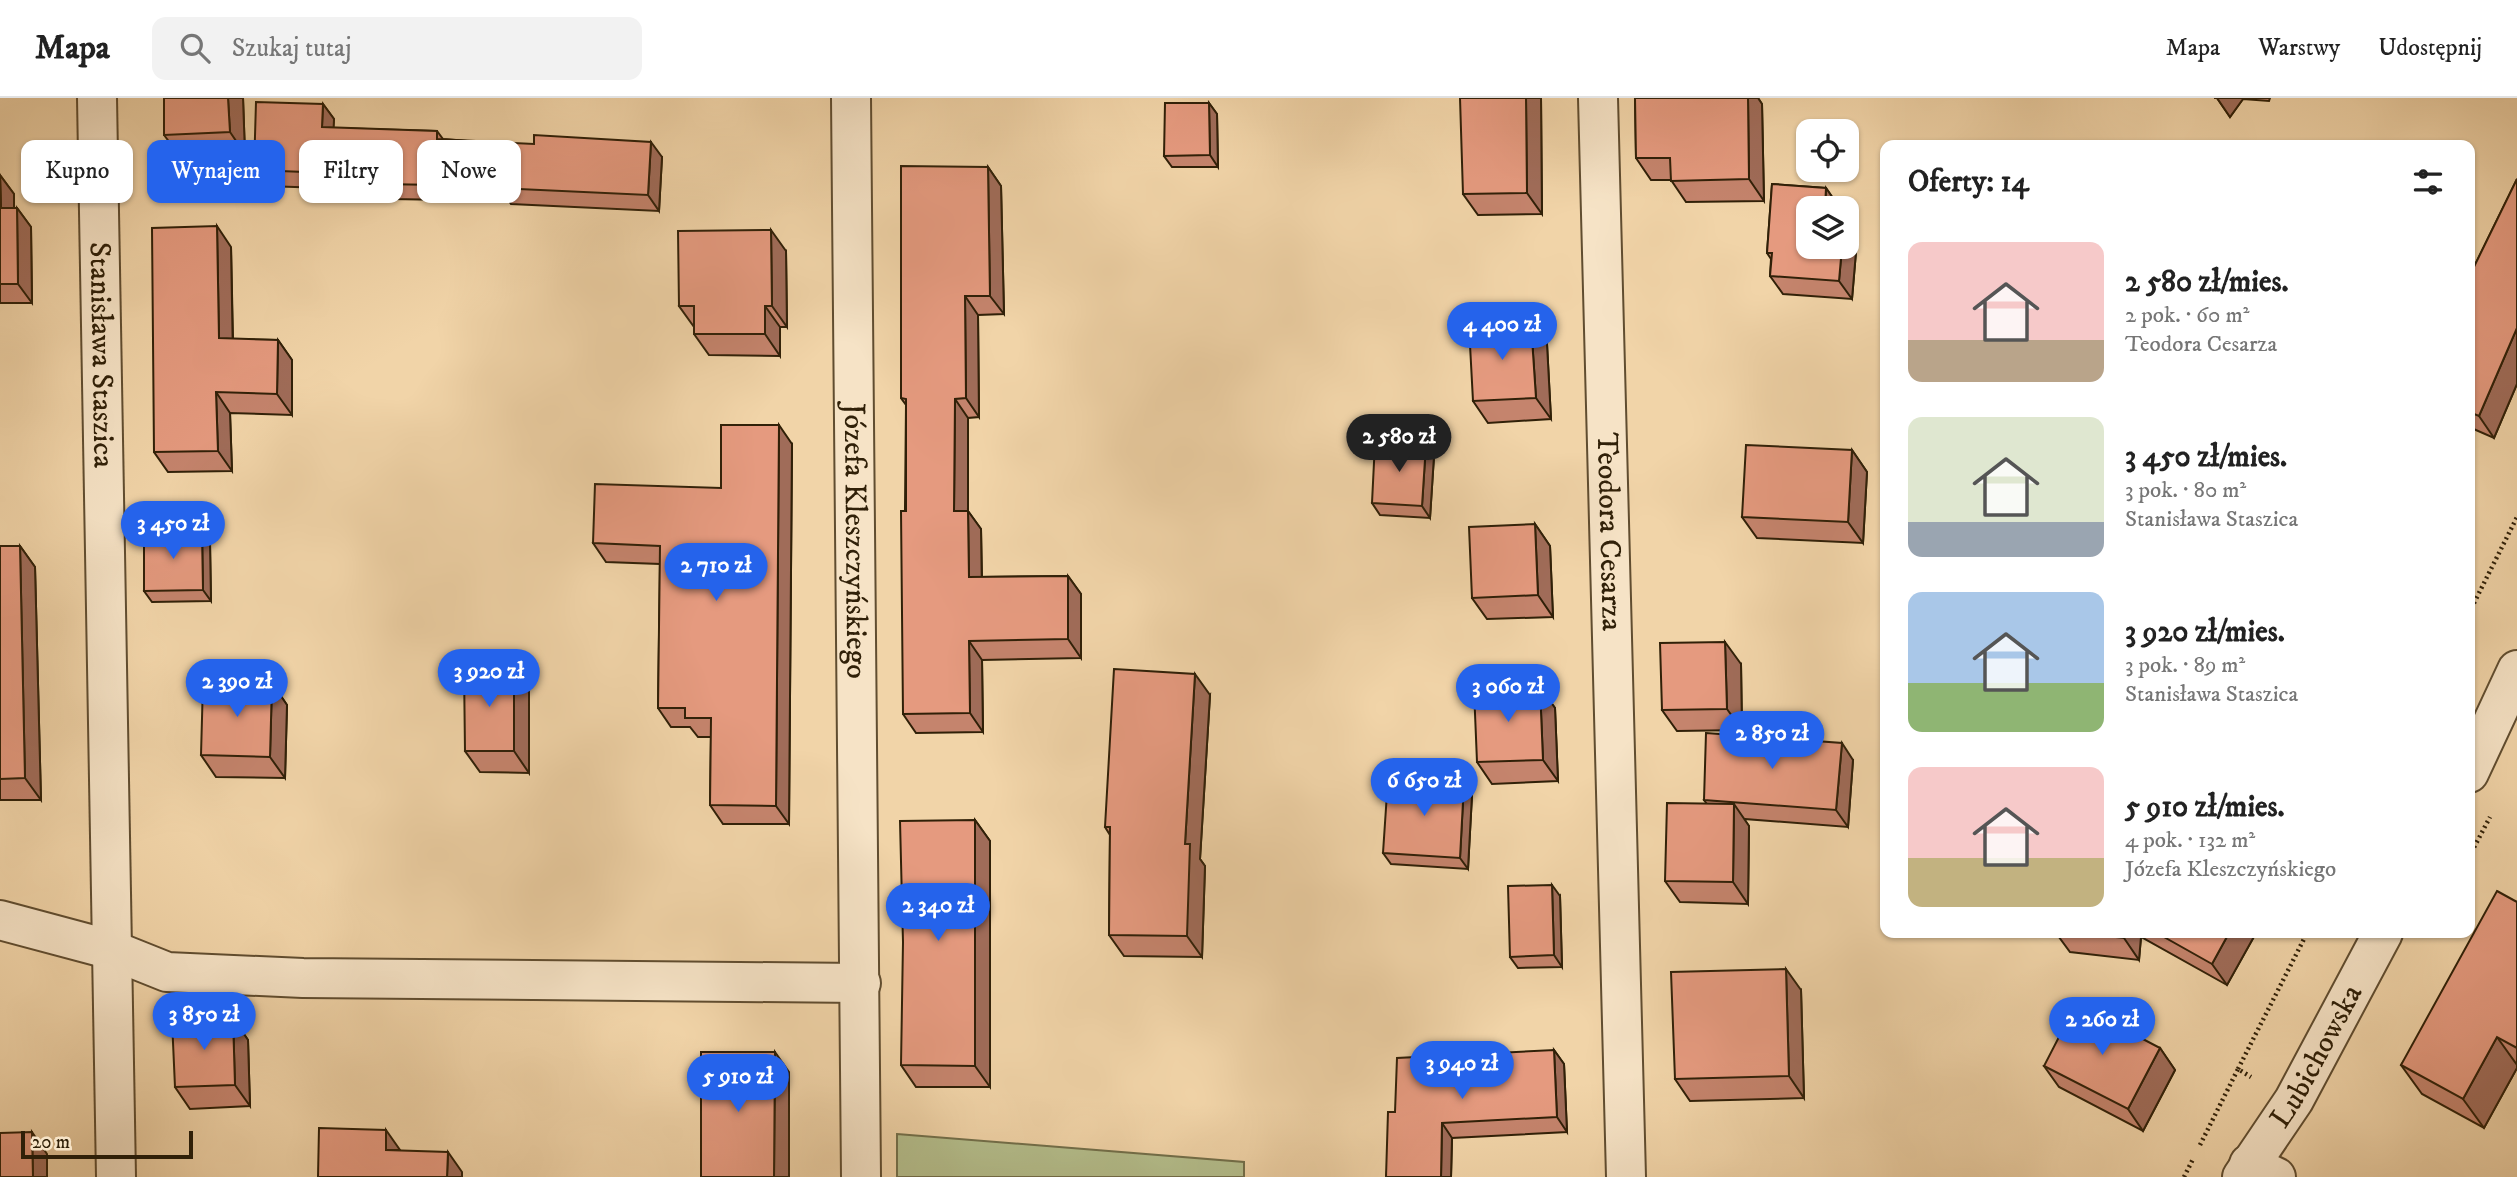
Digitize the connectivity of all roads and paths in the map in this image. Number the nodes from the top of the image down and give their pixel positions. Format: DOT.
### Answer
graph roads {
  1 [pos="97,98"];
  2 [pos="851,98"];
  3 [pos="1598,98"];
  4 [pos="2517,517"];
  5 [pos="2475,601"];
  6 [pos="2517,670"];
  7 [pos="2475,760"];
  8 [pos="0,920"];
  9 [pos="2304,938"];
  10 [pos="2380,938"];
  11 [pos="113,950"];
  12 [pos="861,983"];
  13 [pos="2238,1069"];
  14 [pos="2254,1078"];
  15 [pos="2256,1173"];
  16 [pos="116,1177"];
  17 [pos="861,1177"];
  18 [pos="1626,1177"];
  19 [pos="2184,1177"];
  1 -- 11 [label="street, Stanisława Staszica"];
  2 -- 12 [label="street, Józefa Kleszczyńskiego"];
  3 -- 18 [label="street, Teodora Cesarza"];
  4 -- 5 [label="path"];
  6 -- 7 [label="street"];
  8 -- 11 [label="street"];
  9 -- 13 [label="path"];
  10 -- 15 [label="street, Lubichowska"];
  11 -- 12 [label="street"];
  11 -- 16 [label="street, Stanisława Staszica"];
  12 -- 17 [label="street, Józefa Kleszczyńskiego"];
  13 -- 14 [label="path"];
  13 -- 19 [label="path"];
}
